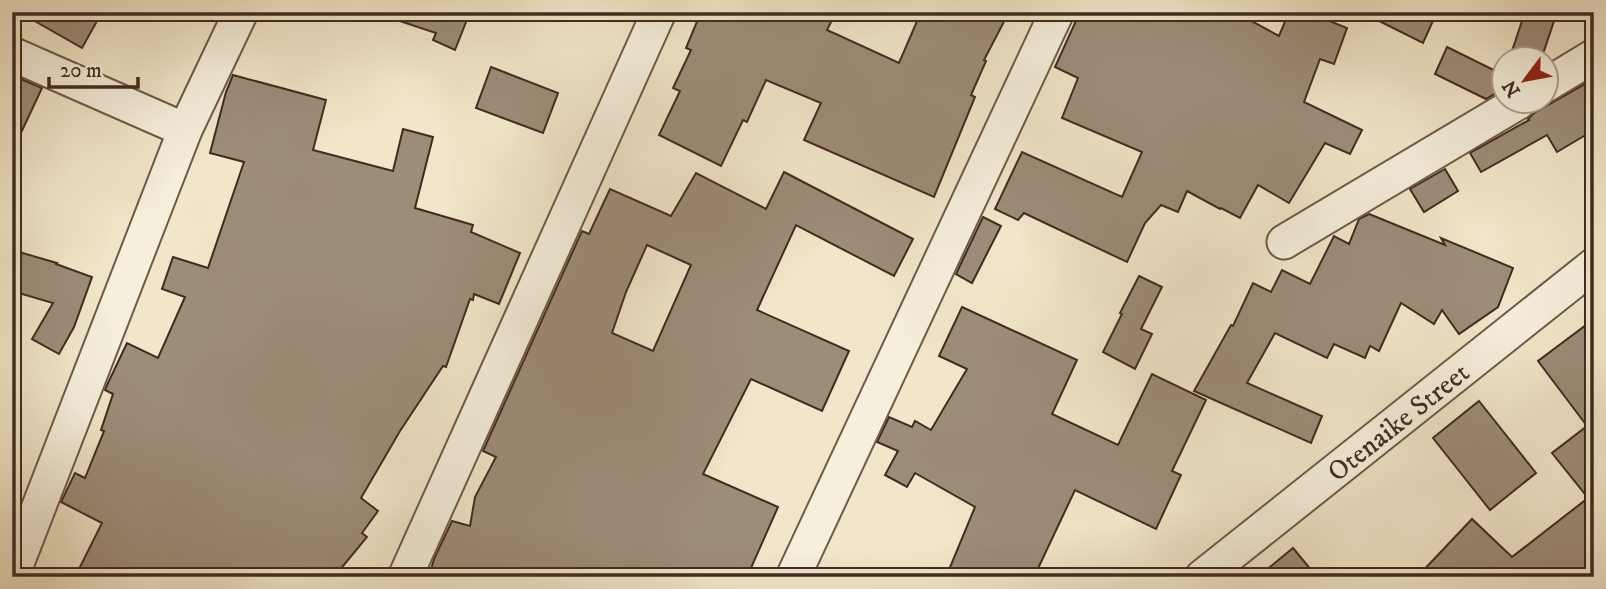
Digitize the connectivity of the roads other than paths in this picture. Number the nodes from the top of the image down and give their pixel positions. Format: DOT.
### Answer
graph roads {
  1 [pos="241,12"];
  2 [pos="659,12"];
  3 [pos="1057,12"];
  4 [pos="12,54"];
  5 [pos="1594,57"];
  6 [pos="1560,77"];
  7 [pos="1496,116"];
  8 [pos="185,130"];
  9 [pos="1284,242"];
  10 [pos="1594,265"];
  11 [pos="24,514"];
  12 [pos="12,576"];
  13 [pos="405,577"];
  14 [pos="793,577"];
  15 [pos="1202,577"];
  1 -- 8 [label="street"];
  2 -- 13 [label="street"];
  3 -- 14 [label="street"];
  4 -- 8 [label="street"];
  5 -- 6 [label="street"];
  7 -- 9 [label="street"];
  8 -- 11 [label="street"];
  10 -- 15 [label="street, Otenaike Street"];
  11 -- 12 [label="street"];
}
